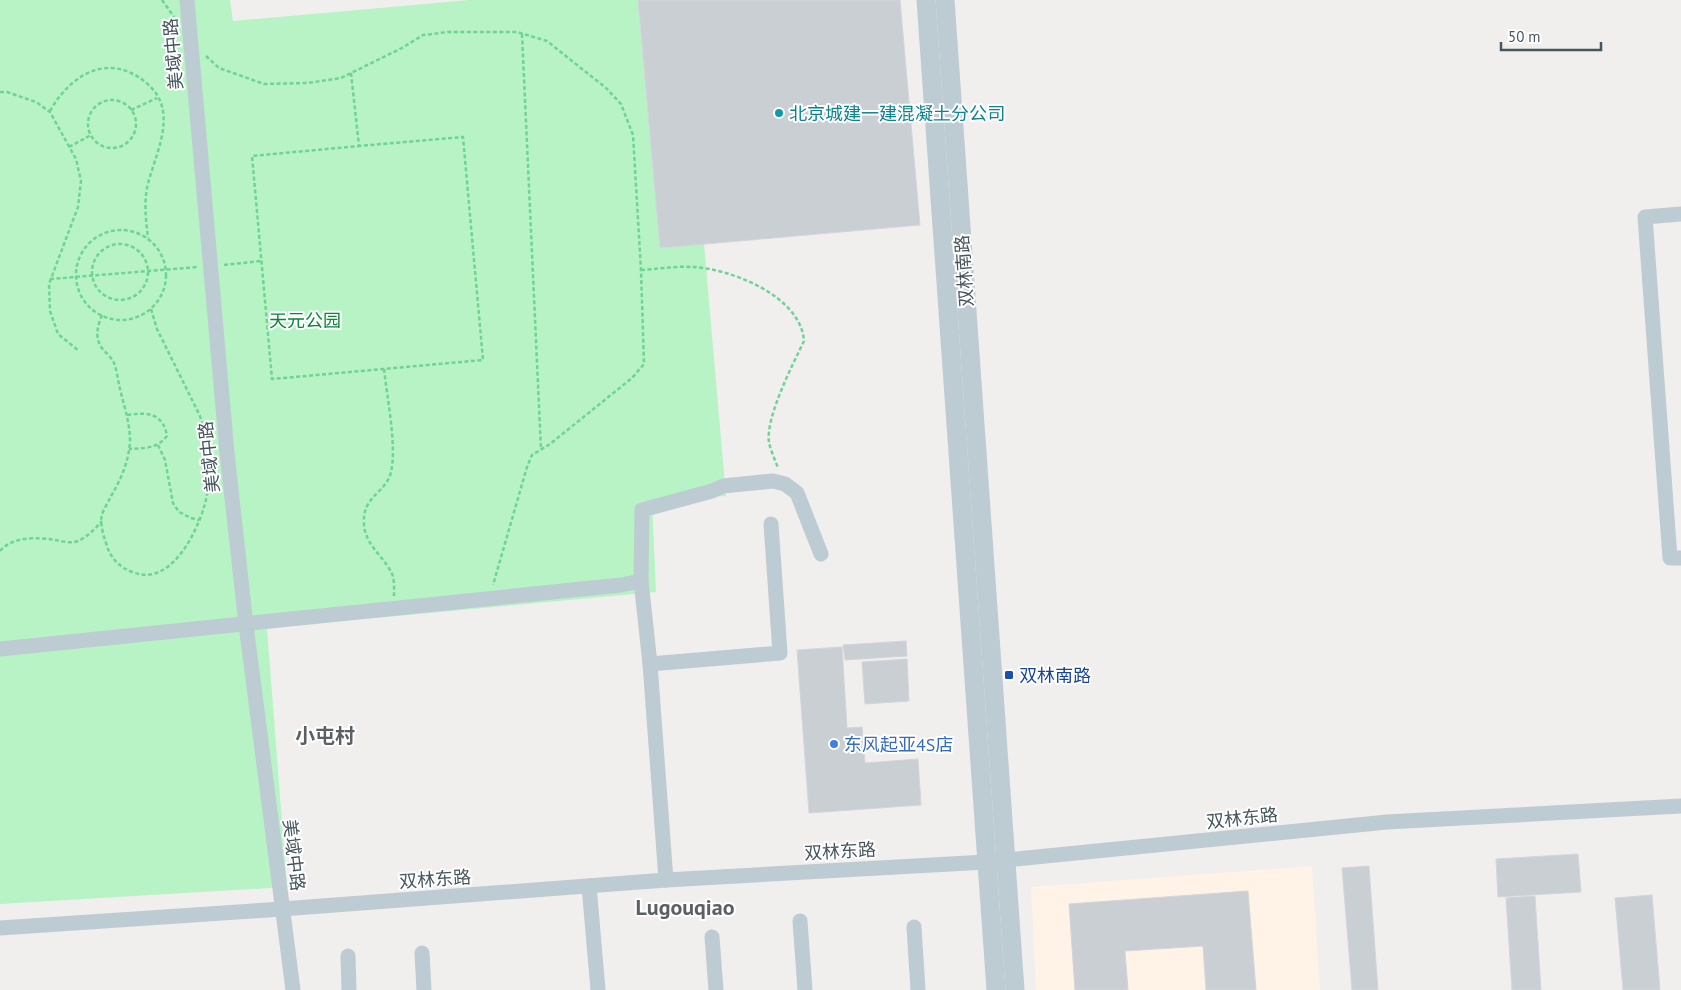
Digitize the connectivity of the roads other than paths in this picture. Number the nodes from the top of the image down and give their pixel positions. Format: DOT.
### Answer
graph roads {
  1 [pos="188,0"];
  2 [pos="926,0"];
  3 [pos="945,0"];
  4 [pos="1681,214"];
  5 [pos="771,524"];
  6 [pos="821,554"];
  7 [pos="1681,558"];
  8 [pos="641,580"];
  9 [pos="246,625"];
  10 [pos="0,649"];
  11 [pos="650,664"];
  12 [pos="1681,806"];
  13 [pos="1006,860"];
  14 [pos="986,862"];
  15 [pos="666,880"];
  16 [pos="589,886"];
  17 [pos="282,909"];
  18 [pos="800,921"];
  19 [pos="914,927"];
  20 [pos="0,928"];
  21 [pos="712,937"];
  22 [pos="422,953"];
  23 [pos="348,956"];
  24 [pos="293,990"];
  25 [pos="350,990"];
  26 [pos="424,990"];
  27 [pos="598,990"];
  28 [pos="716,990"];
  29 [pos="805,990"];
  30 [pos="918,990"];
  31 [pos="996,990"];
  32 [pos="1016,990"];
  1 -- 9 [label="street, 美域中路"];
  2 -- 14 [label="street, 双林南路"];
  3 -- 13 [label="street, 双林南路"];
  4 -- 7 [label="street"];
  5 -- 11 [label="street"];
  6 -- 8 [label="street"];
  8 -- 9 [label="street"];
  8 -- 11 [label="street"];
  9 -- 10 [label="street"];
  9 -- 17 [label="street, 美域中路"];
  11 -- 15 [label="street"];
  12 -- 13 [label="street, 双林东路"];
  13 -- 14 [label="street, 双林东路"];
  13 -- 32 [label="street, 双林南路"];
  14 -- 15 [label="street, 双林东路"];
  14 -- 31 [label="street, 双林南路"];
  15 -- 16 [label="street, 双林东路"];
  16 -- 17 [label="street, 双林东路"];
  16 -- 27 [label="street"];
  17 -- 20 [label="street, 双林东路"];
  17 -- 24 [label="street, 美域中路"];
  18 -- 29 [label="street"];
  19 -- 30 [label="street"];
  21 -- 28 [label="street"];
  22 -- 26 [label="street"];
  23 -- 25 [label="street"];
}
